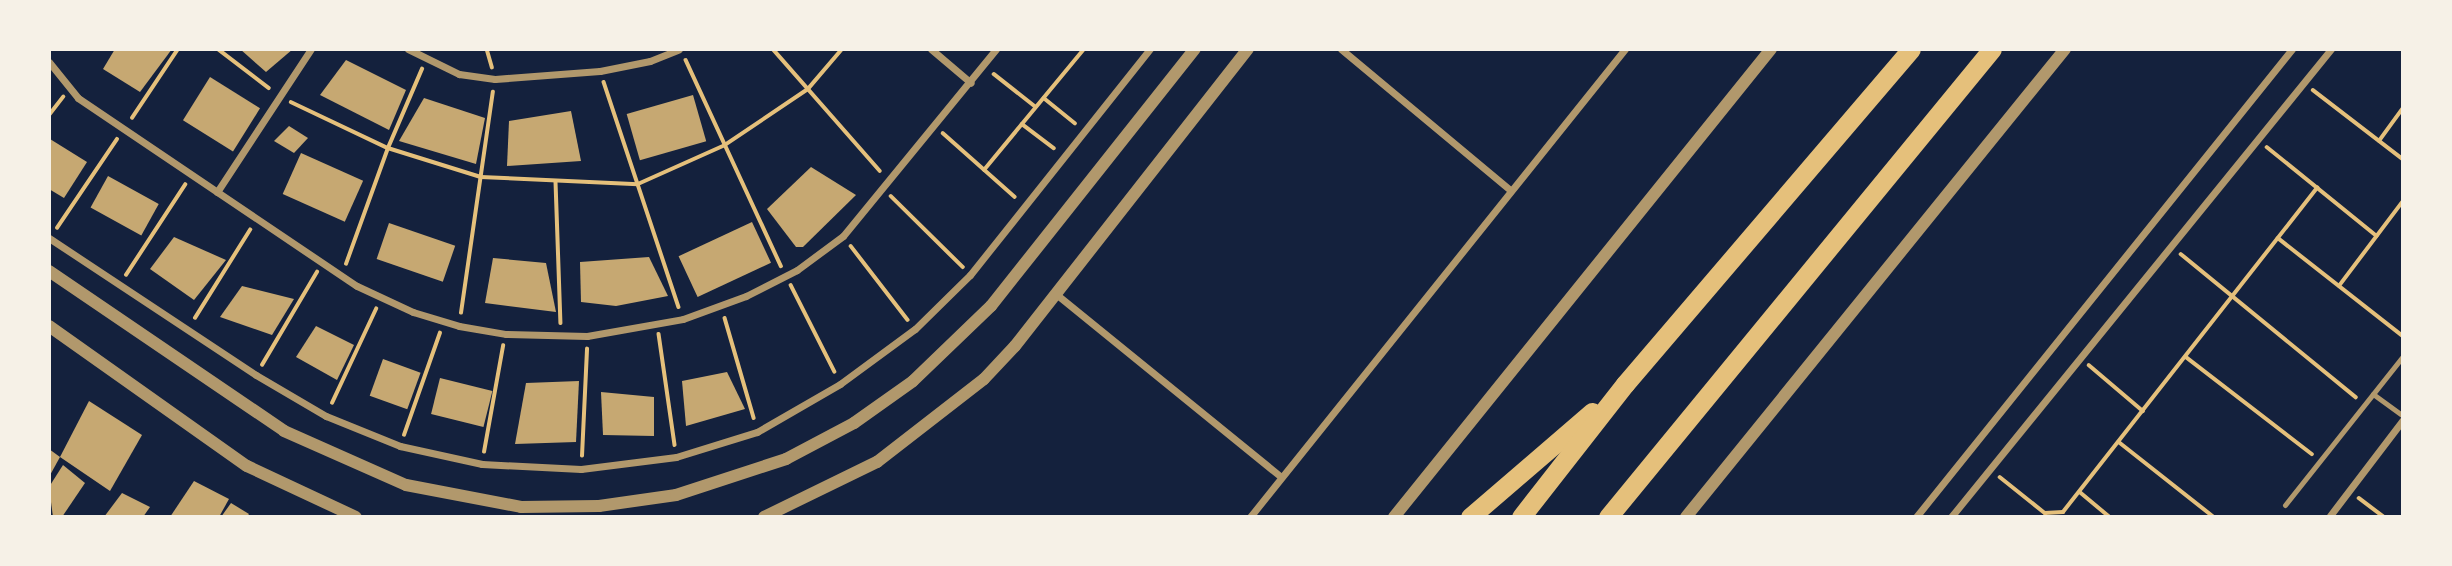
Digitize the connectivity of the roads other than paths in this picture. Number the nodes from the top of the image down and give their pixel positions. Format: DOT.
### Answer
graph roads {
  1 [pos="311,49"];
  2 [pos="408,49"];
  3 [pos="680,49"];
  4 [pos="932,49"];
  5 [pos="996,49"];
  6 [pos="1150,49"];
  7 [pos="1248,49"];
  8 [pos="1342,49"];
  9 [pos="1625,49"];
  10 [pos="1771,49"];
  11 [pos="1911,49"];
  12 [pos="1992,49"];
  13 [pos="2065,49"];
  14 [pos="2292,49"];
  15 [pos="2331,49"];
  16 [pos="1191,50"];
  17 [pos="49,62"];
  18 [pos="971,83"];
  19 [pos="1510,190"];
  20 [pos="218,192"];
  21 [pos="49,238"];
  22 [pos="49,271"];
  23 [pos="1056,294"];
  24 [pos="49,326"];
  25 [pos="2403,356"];
  26 [pos="1625,384"];
  27 [pos="2373,394"];
  28 [pos="2403,418"];
  29 [pos="1281,477"];
  30 [pos="2285,505"];
  31 [pos="356,517"];
  32 [pos="764,517"];
  33 [pos="1250,517"];
  34 [pos="1394,517"];
  35 [pos="1470,517"];
  36 [pos="1521,517"];
  37 [pos="1608,517"];
  38 [pos="1686,517"];
  39 [pos="1916,517"];
  40 [pos="1951,517"];
  41 [pos="2329,517"];
  1 -- 20 [label="street"];
  2 -- 3 [label="street"];
  4 -- 18 [label="street"];
  5 -- 18 [label="street"];
  6 -- 21 [label="street"];
  7 -- 23 [label="street"];
  8 -- 19 [label="street"];
  9 -- 19 [label="street"];
  10 -- 34 [label="street"];
  11 -- 26 [label="highway"];
  12 -- 37 [label="highway"];
  13 -- 38 [label="street"];
  14 -- 39 [label="street"];
  15 -- 40 [label="street"];
  16 -- 22 [label="street"];
  17 -- 20 [label="street"];
  18 -- 20 [label="street"];
  19 -- 29 [label="street"];
  23 -- 29 [label="street"];
  23 -- 32 [label="street"];
  24 -- 31 [label="street"];
  25 -- 27 [label="lane"];
  26 -- 35 [label="highway"];
  26 -- 36 [label="highway"];
  27 -- 28 [label="lane"];
  27 -- 30 [label="lane"];
  28 -- 41 [label="street"];
  29 -- 33 [label="street"];
}
